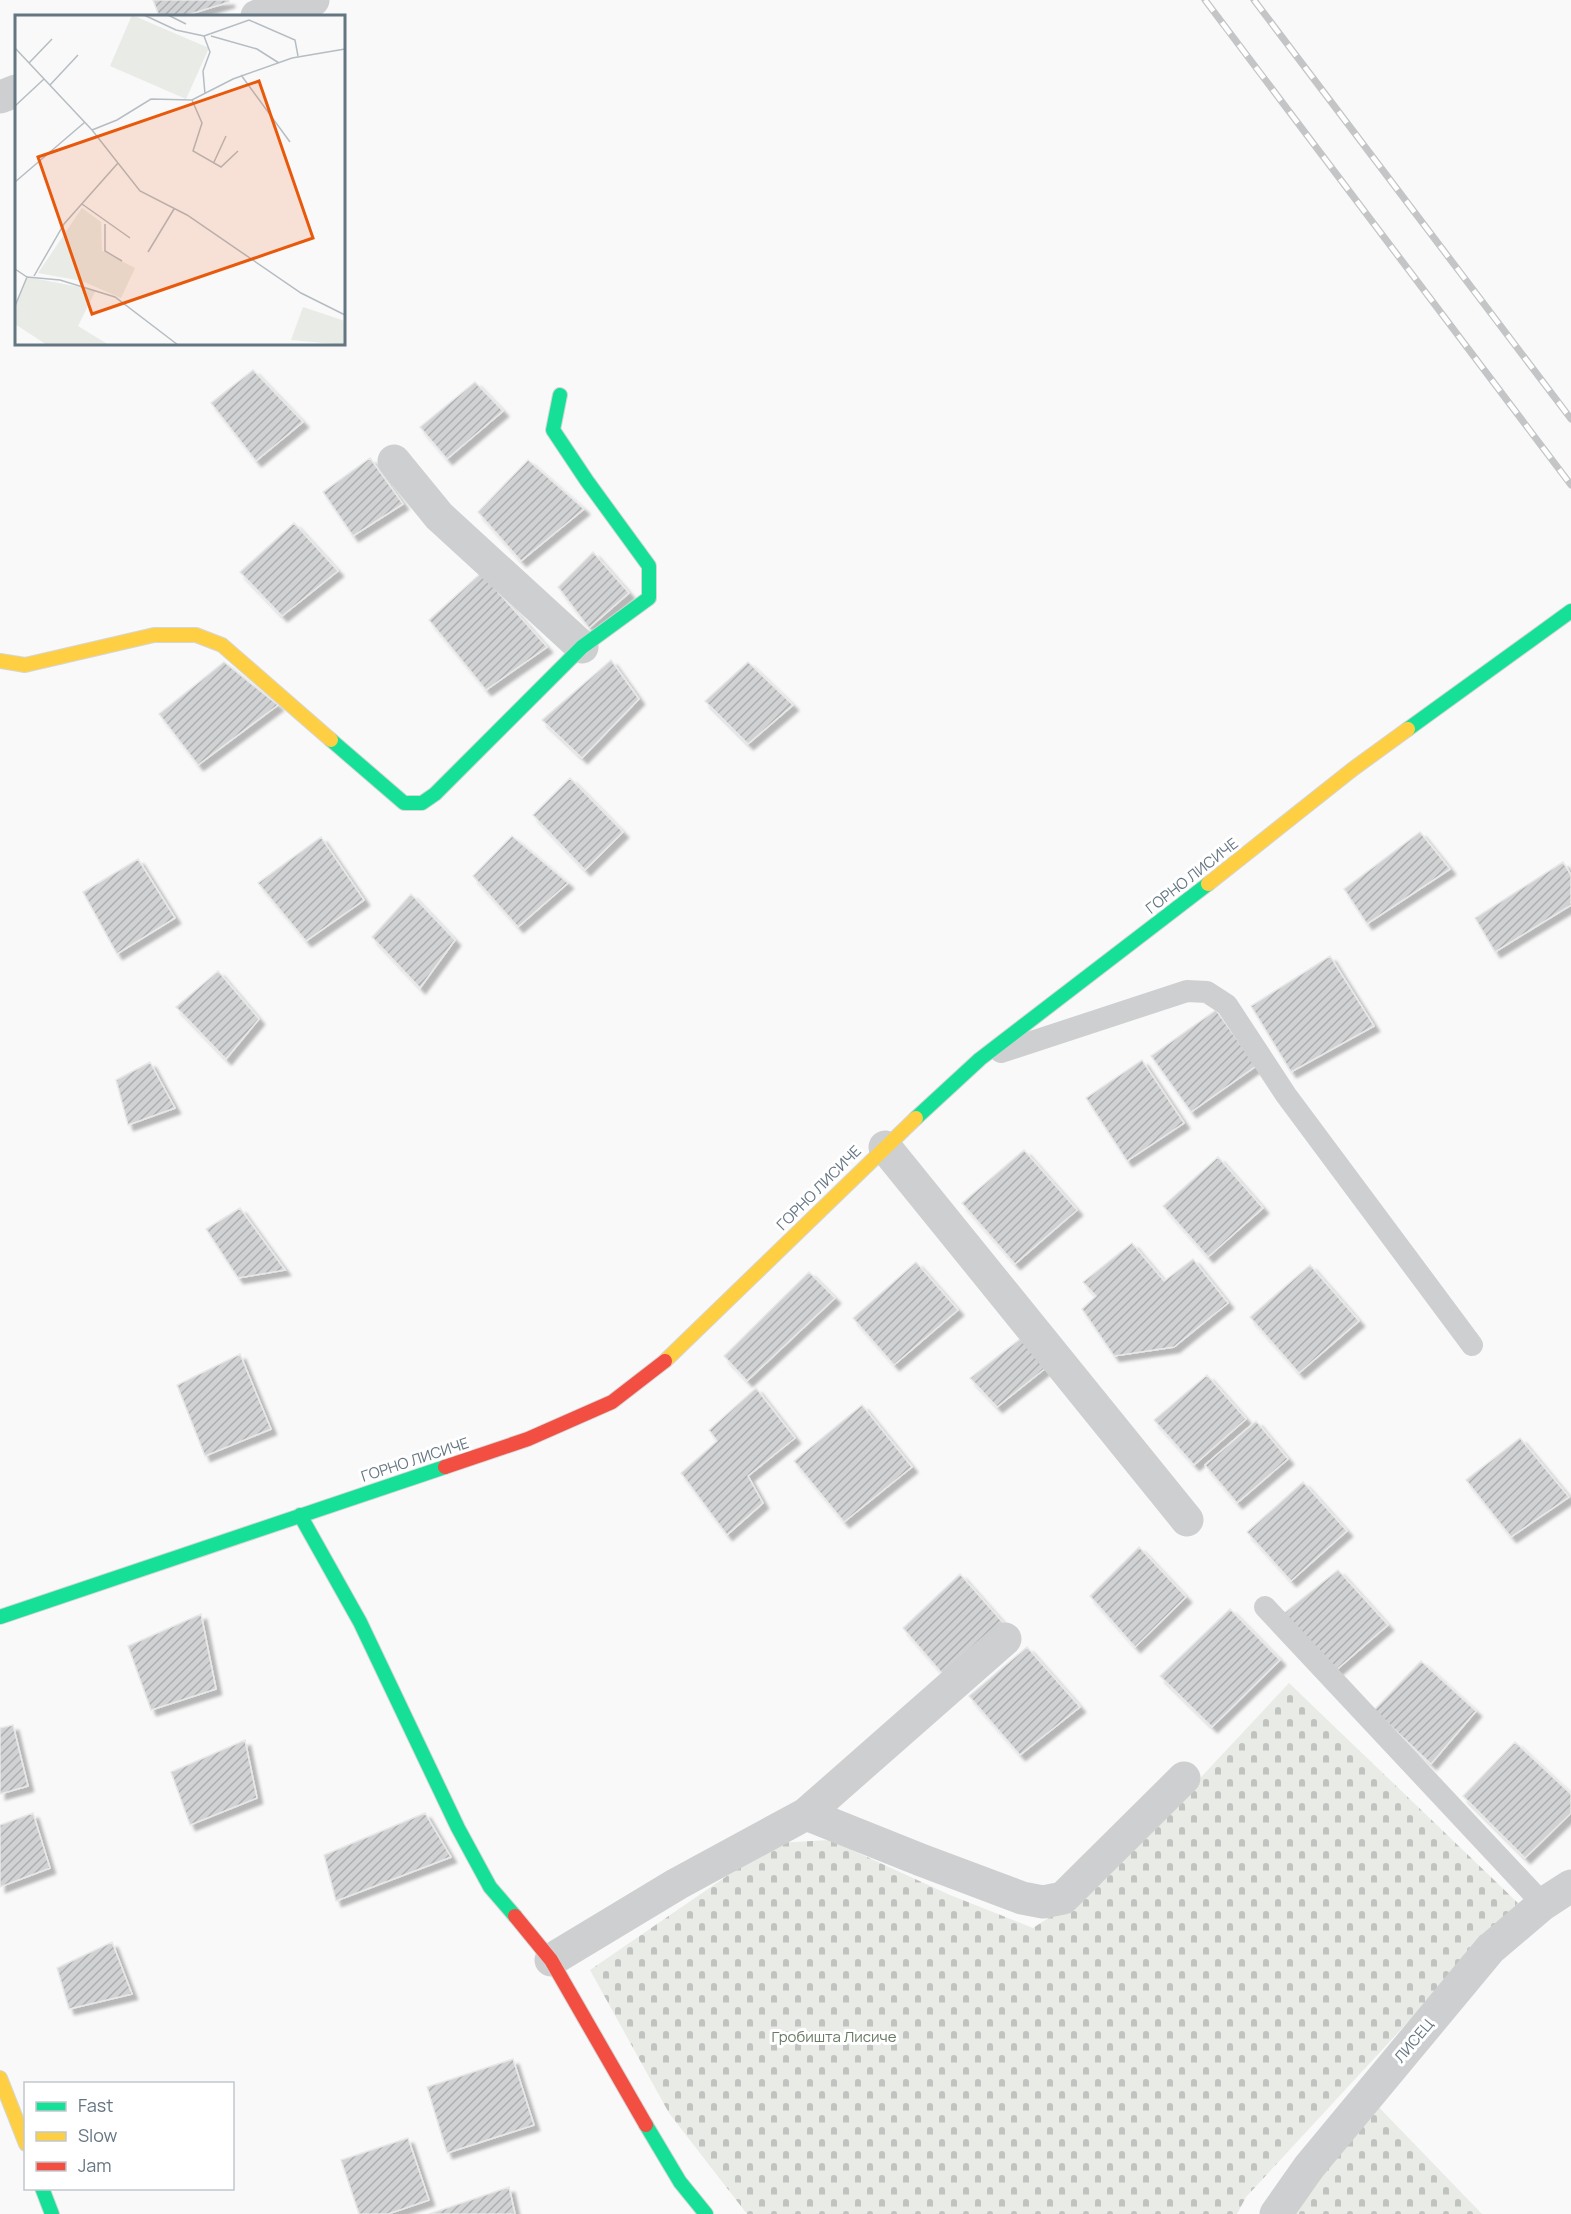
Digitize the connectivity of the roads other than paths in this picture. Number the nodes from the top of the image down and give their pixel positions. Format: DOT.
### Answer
graph roads {
  1 [pos="313,0"];
  2 [pos="260,15"];
  3 [pos="15,91"];
  4 [pos="0,97"];
  5 [pos="560,394"];
  6 [pos="394,461"];
  7 [pos="1571,611"];
  8 [pos="582,647"];
  9 [pos="0,661"];
  10 [pos="980,1059"];
  11 [pos="885,1147"];
  12 [pos="1472,1345"];
  13 [pos="300,1515"];
  14 [pos="1186,1520"];
  15 [pos="1266,1607"];
  16 [pos="0,1617"];
  17 [pos="1005,1639"];
  18 [pos="1184,1778"];
  19 [pos="806,1814"];
  20 [pos="1571,1886"];
  21 [pos="1543,1904"];
  22 [pos="551,1960"];
  23 [pos="0,2078"];
  24 [pos="24,2139"];
  25 [pos="43,2190"];
  26 [pos="52,2214"];
  27 [pos="706,2214"];
  28 [pos="1275,2214"];
  1 -- 2 [label="street"];
  3 -- 4 [label="street"];
  5 -- 8 [label="street"];
  6 -- 8 [label="street"];
  7 -- 10 [label="street, ГОРНО ЛИСИЧЕ"];
  8 -- 9 [label="street"];
  10 -- 11 [label="street, ГОРНО ЛИСИЧЕ"];
  10 -- 12 [label="lane"];
  11 -- 13 [label="street, ГОРНО ЛИСИЧЕ"];
  11 -- 14 [label="street"];
  13 -- 16 [label="street, ГОРНО ЛИСИЧЕ"];
  13 -- 22 [label="street"];
  15 -- 21 [label="lane"];
  17 -- 19 [label="street"];
  18 -- 19 [label="street"];
  19 -- 22 [label="street"];
  20 -- 21 [label="street, ЛИСЕЦ"];
  21 -- 28 [label="street, ЛИСЕЦ"];
  22 -- 27 [label="street"];
  23 -- 24 [label="street"];
  25 -- 26 [label="street"];
}
